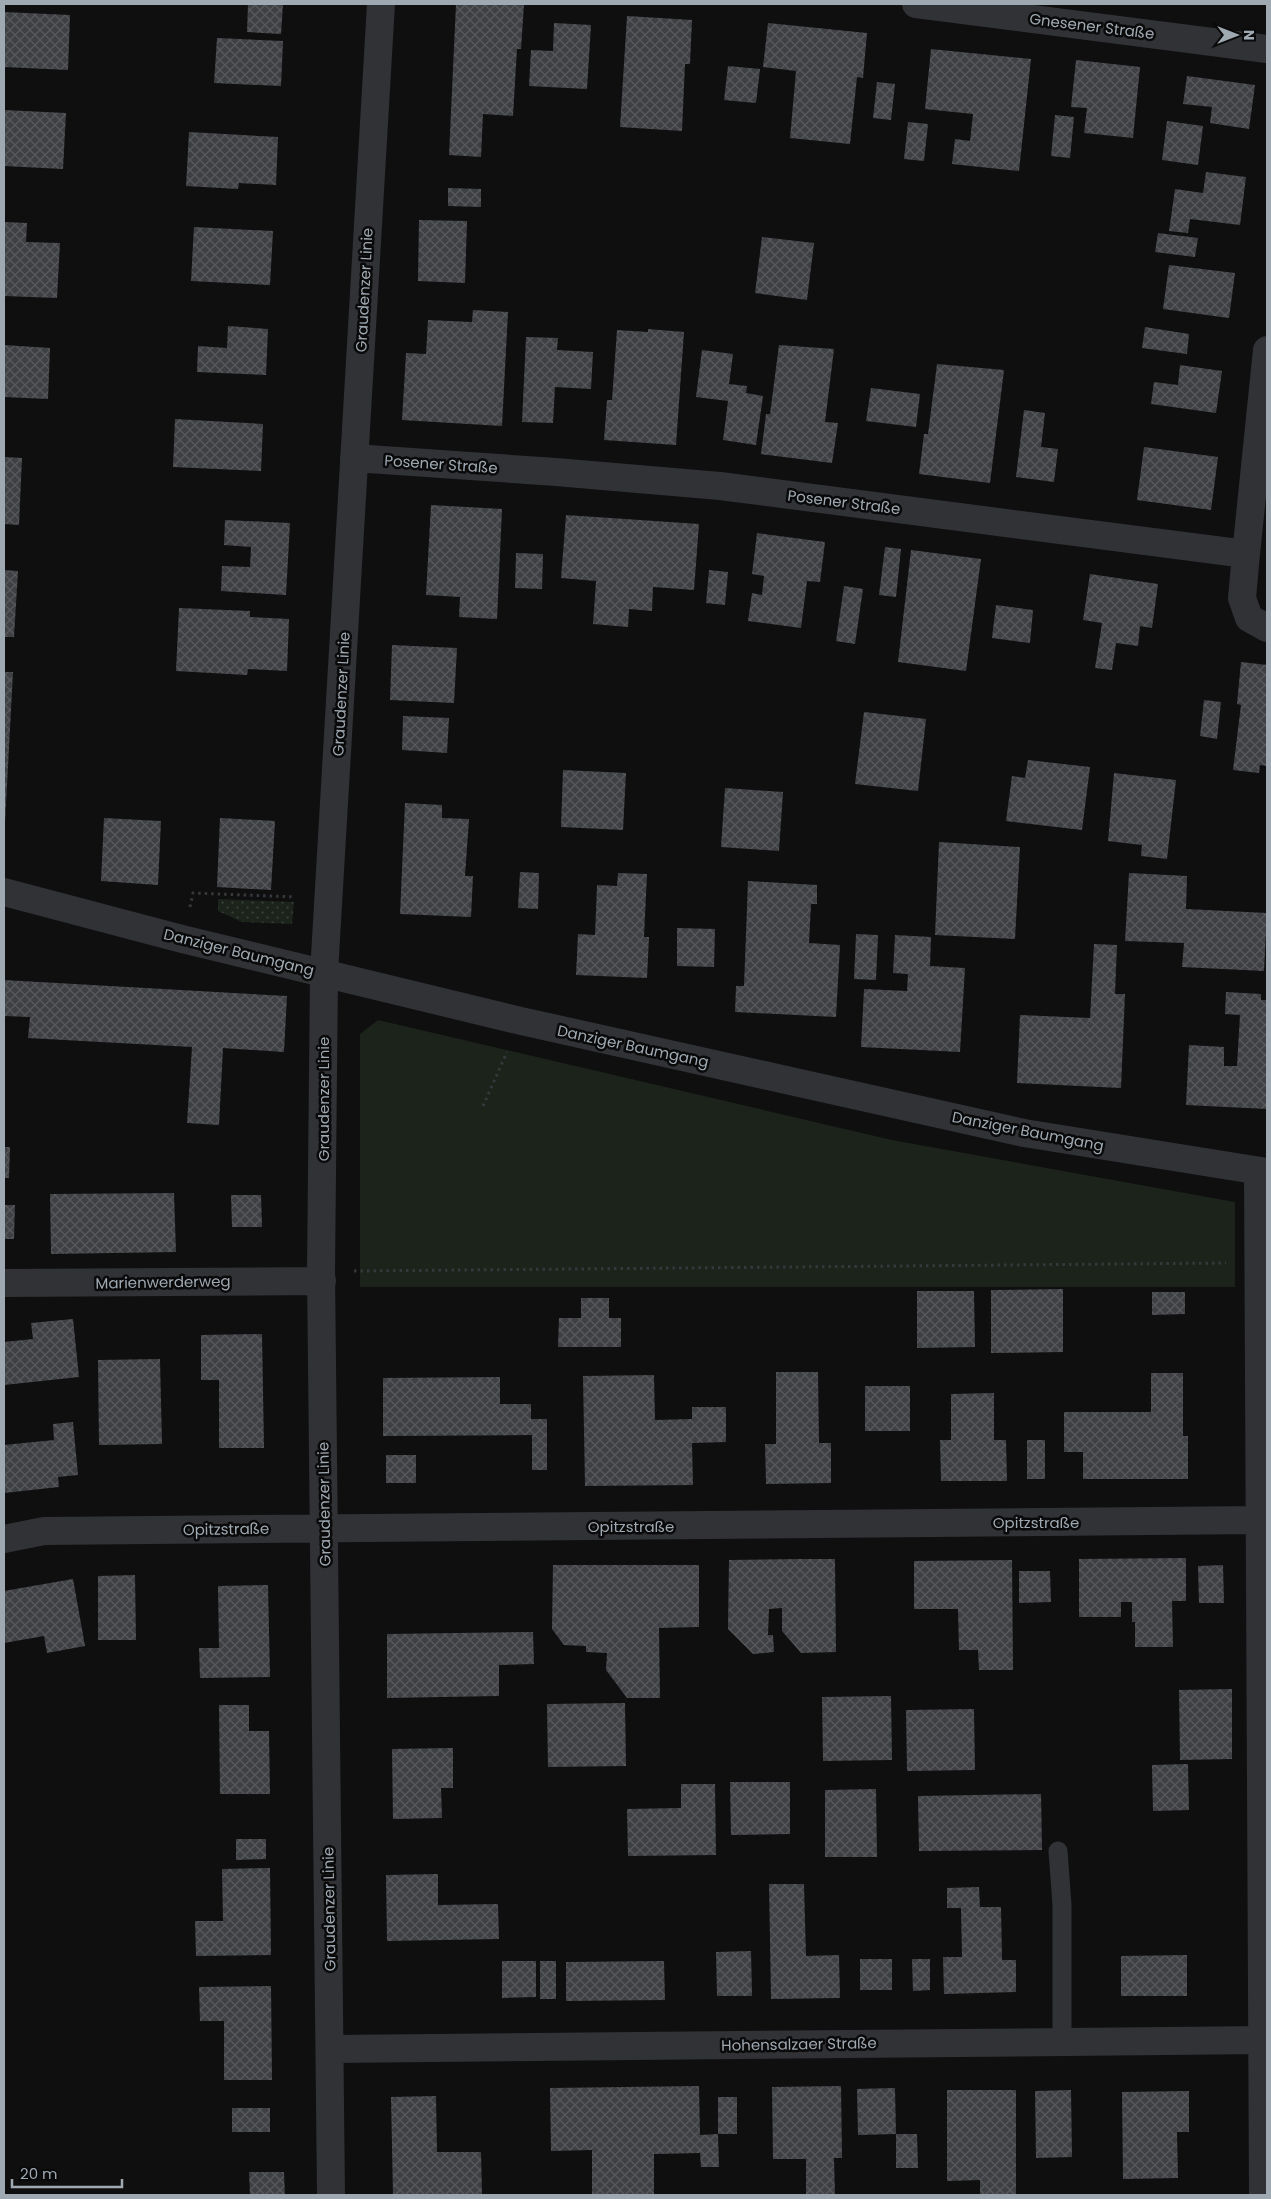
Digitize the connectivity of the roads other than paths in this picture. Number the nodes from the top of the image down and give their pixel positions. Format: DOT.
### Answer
graph roads {
  1 [pos="381,4"];
  2 [pos="916,4"];
  3 [pos="1267,49"];
  4 [pos="1267,350"];
  5 [pos="354,458"];
  6 [pos="1246,554"];
  7 [pos="1267,628"];
  8 [pos="4,892"];
  9 [pos="324,973"];
  10 [pos="1263,1172"];
  11 [pos="321,1276"];
  12 [pos="4,1283"];
  13 [pos="1259,1520"];
  14 [pos="324,1528"];
  15 [pos="4,1539"];
  16 [pos="1263,1587"];
  17 [pos="1058,1851"];
  18 [pos="1264,2040"];
  19 [pos="1062,2042"];
  20 [pos="331,2049"];
  21 [pos="332,2195"];
  22 [pos="1263,2195"];
  1 -- 5 [label="street, Graudenzer Linie"];
  2 -- 3 [label="street, Gnesener Straße"];
  4 -- 6 [label="street"];
  5 -- 6 [label="street, Posener Straße"];
  5 -- 9 [label="street, Graudenzer Linie"];
  6 -- 7 [label="street"];
  8 -- 9 [label="street, Danziger Baumgang"];
  9 -- 10 [label="street, Danziger Baumgang"];
  9 -- 11 [label="street, Graudenzer Linie"];
  10 -- 13 [label="street"];
  11 -- 12 [label="street, Marienwerderweg"];
  11 -- 14 [label="street, Graudenzer Linie"];
  13 -- 14 [label="street, Opitzstraße"];
  13 -- 16 [label="street"];
  14 -- 15 [label="street, Opitzstraße"];
  14 -- 20 [label="street, Graudenzer Linie"];
  16 -- 18 [label="street"];
  17 -- 19 [label="lane"];
  18 -- 19 [label="street, Hohensalzaer Straße"];
  18 -- 22 [label="street"];
  19 -- 20 [label="street, Hohensalzaer Straße"];
  20 -- 21 [label="street, Graudenzer Linie"];
}
